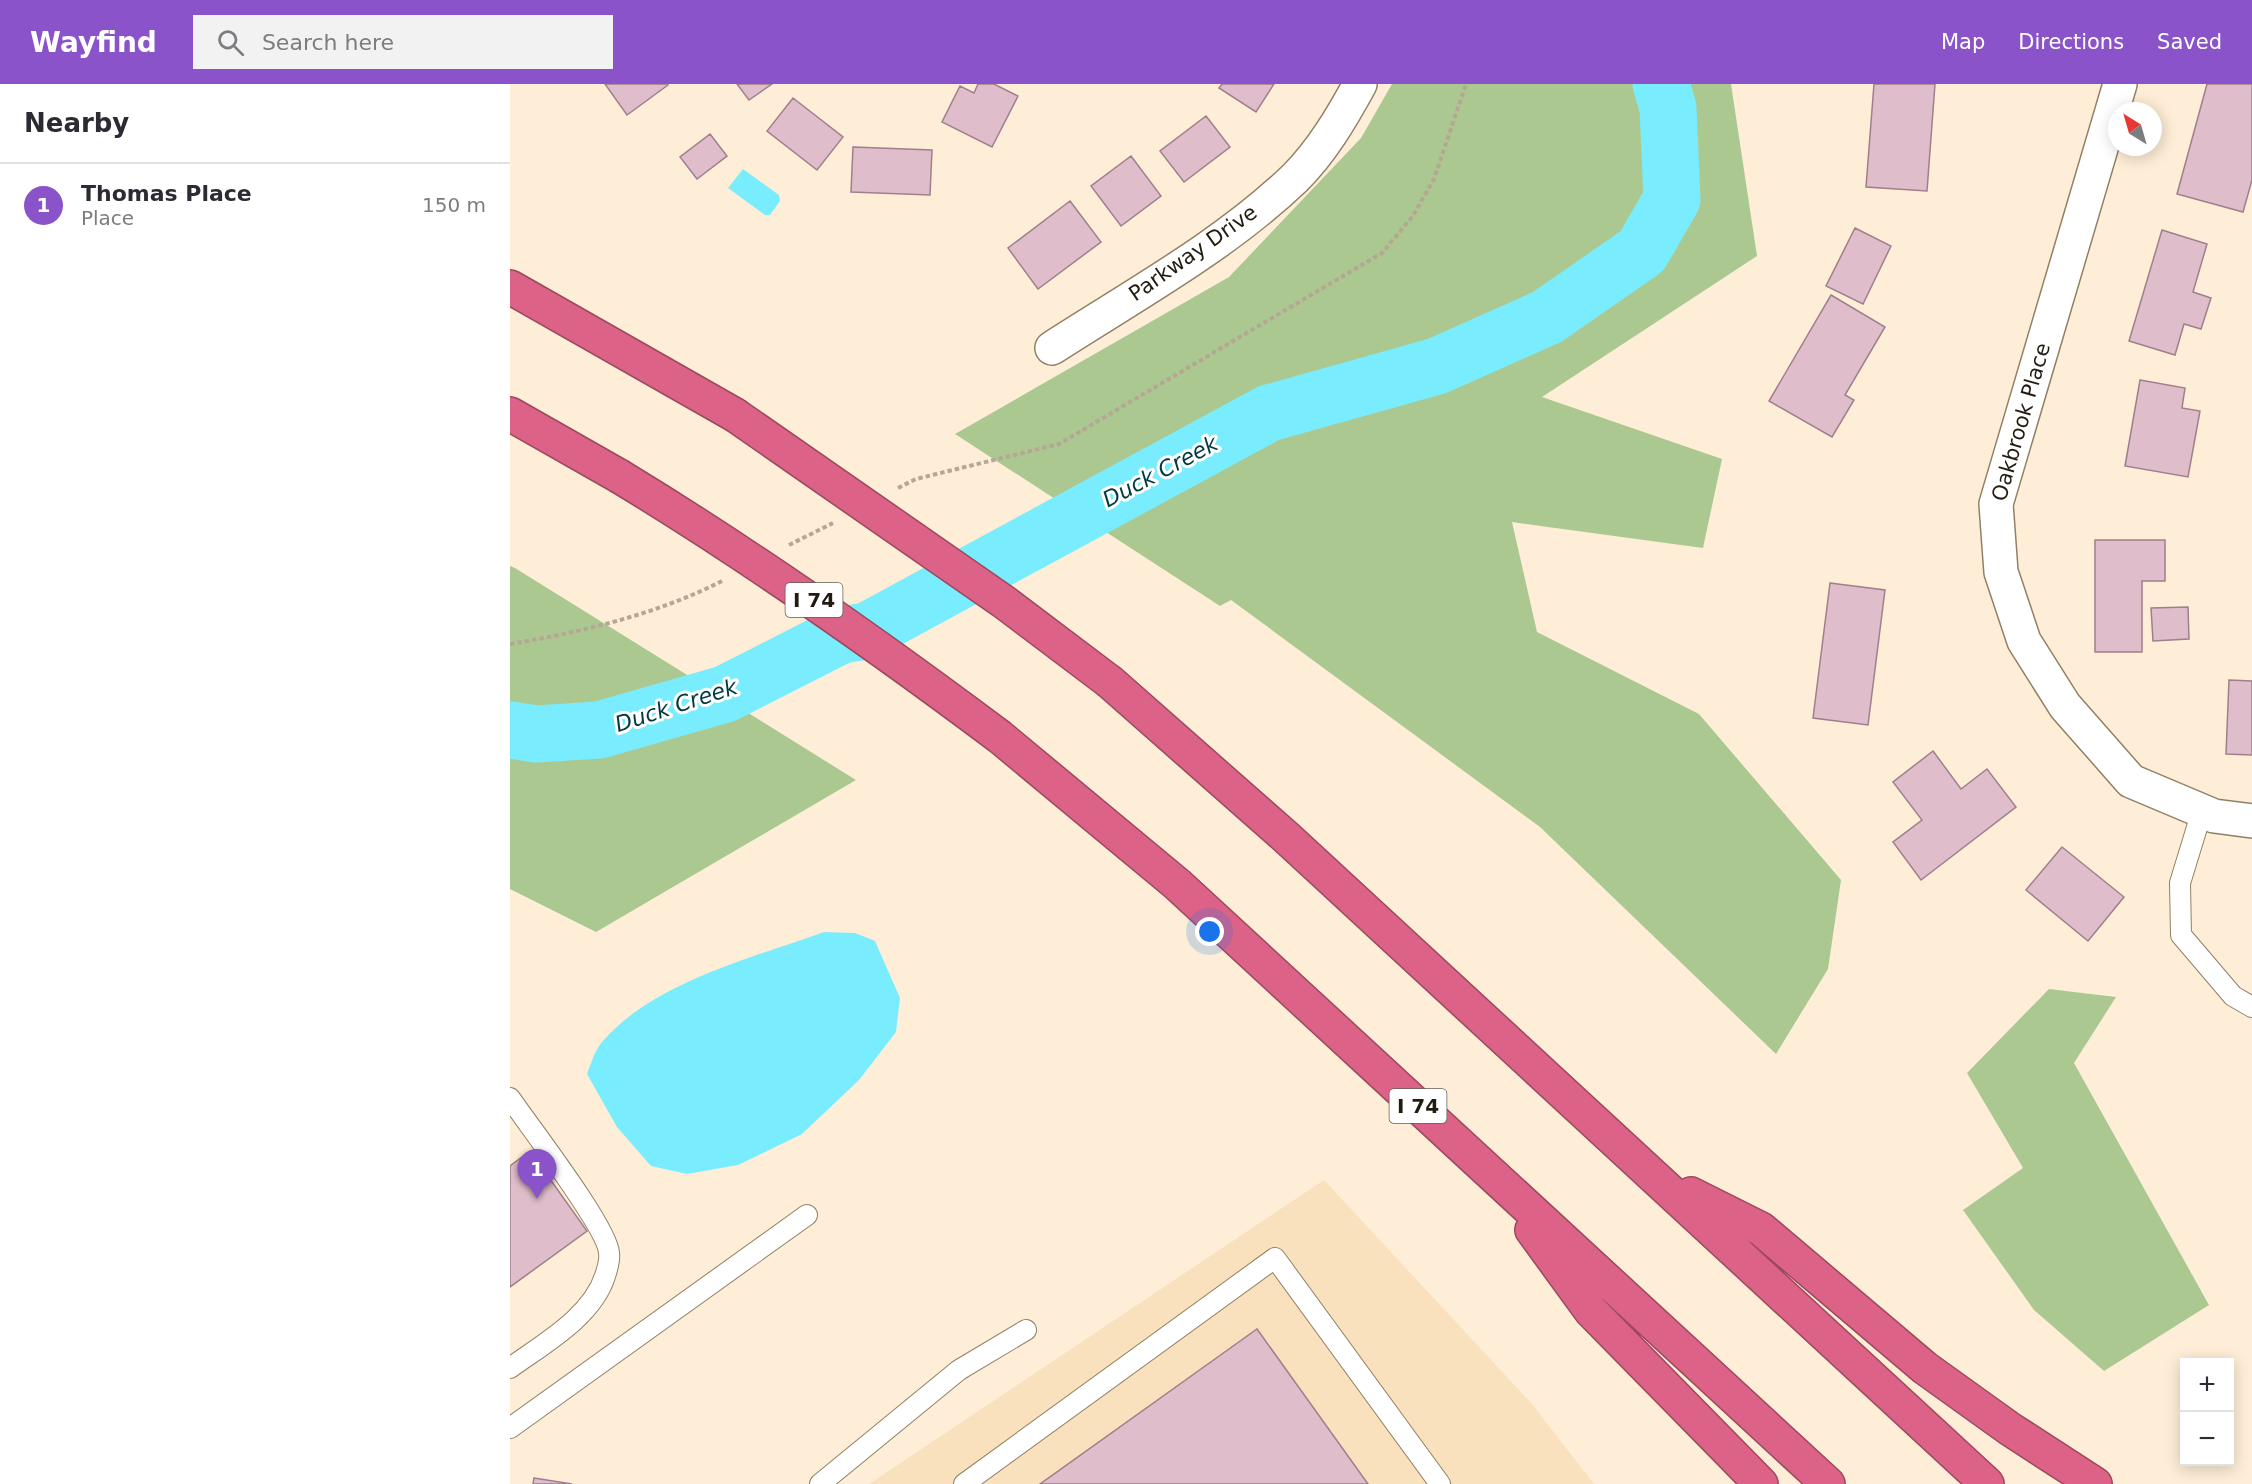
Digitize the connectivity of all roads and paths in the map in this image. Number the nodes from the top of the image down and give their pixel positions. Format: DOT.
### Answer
graph roads {
  1 [pos="1360,84"];
  2 [pos="1466,84"];
  3 [pos="2120,84"];
  4 [pos="510,287"];
  5 [pos="1052,348"];
  6 [pos="510,414"];
  7 [pos="896,490"];
  8 [pos="843,517"];
  9 [pos="781,550"];
  10 [pos="729,577"];
  11 [pos="510,644"];
  12 [pos="2202,811"];
  13 [pos="2252,821"];
  14 [pos="2252,1007"];
  15 [pos="510,1098"];
  16 [pos="1650,1172"];
  17 [pos="1490,1173"];
  18 [pos="807,1215"];
  19 [pos="1026,1330"];
  20 [pos="510,1368"];
  21 [pos="510,1428"];
  22 [pos="820,1484"];
  23 [pos="964,1484"];
  24 [pos="1440,1484"];
  25 [pos="1761,1484"];
  26 [pos="1828,1484"];
  27 [pos="1987,1484"];
  28 [pos="2095,1484"];
  1 -- 5 [label="street, Parkway Drive"];
  2 -- 7 [label="path"];
  3 -- 12 [label="street, Oakbrook Place"];
  4 -- 16 [label="highway, bridge"];
  6 -- 17 [label="highway, I 74, bridge"];
  8 -- 9 [label="path"];
  10 -- 11 [label="path"];
  12 -- 13 [label="street, Oakbrook Place"];
  12 -- 14 [label="lane"];
  15 -- 20 [label="lane"];
  16 -- 27 [label="highway"];
  16 -- 28 [label="highway"];
  17 -- 25 [label="highway"];
  17 -- 26 [label="highway, I 74"];
  18 -- 21 [label="lane"];
  19 -- 22 [label="lane"];
  23 -- 24 [label="lane"];
}
